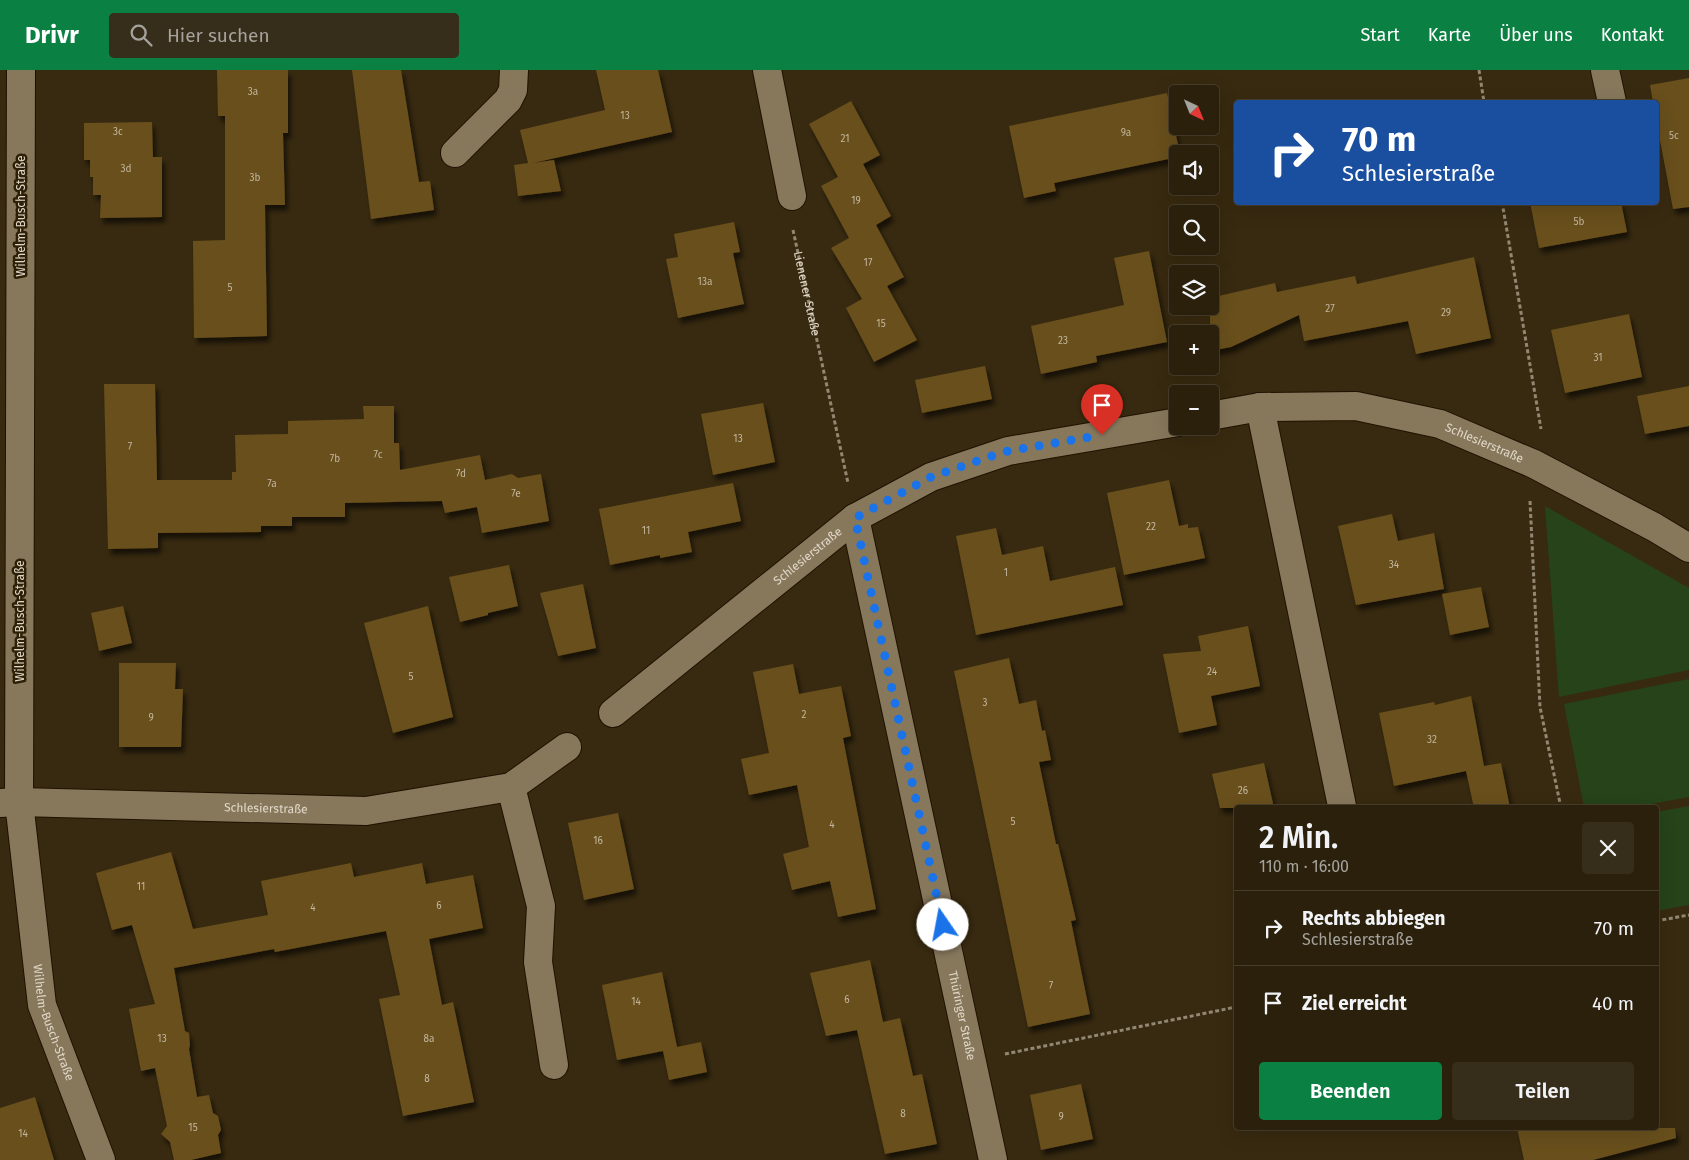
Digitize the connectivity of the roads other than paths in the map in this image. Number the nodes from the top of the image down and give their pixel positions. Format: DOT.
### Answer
graph roads {
  1 [pos="22,70"];
  2 [pos="514,70"];
  3 [pos="767,70"];
  4 [pos="1605,70"];
  5 [pos="1612,100"];
  6 [pos="455,152"];
  7 [pos="792,196"];
  8 [pos="1260,407"];
  9 [pos="1219,414"];
  10 [pos="1169,424"];
  11 [pos="855,518"];
  12 [pos="1689,548"];
  13 [pos="613,713"];
  14 [pos="567,747"];
  15 [pos="510,787"];
  16 [pos="10,803"];
  17 [pos="1342,805"];
  18 [pos="554,1065"];
  19 [pos="101,1160"];
  20 [pos="993,1160"];
  1 -- 16 [label="street, Wilhelm-Busch-Straße"];
  2 -- 6 [label="street"];
  3 -- 7 [label="street"];
  4 -- 5 [label="street"];
  8 -- 9 [label="street, Schlesierstraße"];
  8 -- 12 [label="street, Schlesierstraße"];
  8 -- 17 [label="street"];
  10 -- 11 [label="street, Schlesierstraße"];
  11 -- 13 [label="street, Schlesierstraße"];
  11 -- 20 [label="street, Thüringer Straße"];
  14 -- 15 [label="street, Schlesierstraße"];
  15 -- 16 [label="street, Schlesierstraße"];
  15 -- 18 [label="street"];
  16 -- 19 [label="street, Wilhelm-Busch-Straße"];
}
